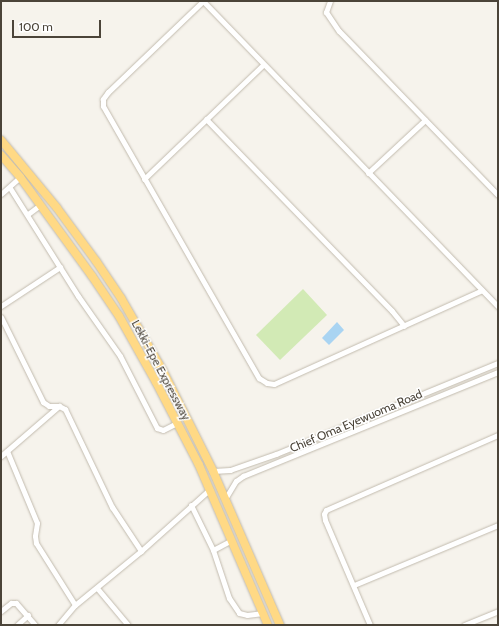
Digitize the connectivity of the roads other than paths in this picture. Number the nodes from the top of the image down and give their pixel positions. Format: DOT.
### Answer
graph roads {
  1 [pos="203,1"];
  2 [pos="330,1"];
  3 [pos="264,65"];
  4 [pos="206,119"];
  5 [pos="425,120"];
  6 [pos="1,140"];
  7 [pos="1,155"];
  8 [pos="368,173"];
  9 [pos="20,177"];
  10 [pos="144,180"];
  11 [pos="10,188"];
  12 [pos="1,194"];
  13 [pos="498,195"];
  14 [pos="40,205"];
  15 [pos="28,214"];
  16 [pos="60,267"];
  17 [pos="482,290"];
  18 [pos="1,306"];
  19 [pos="498,307"];
  20 [pos="1,316"];
  21 [pos="404,326"];
  22 [pos="498,363"];
  23 [pos="498,372"];
  24 [pos="59,406"];
  25 [pos="177,423"];
  26 [pos="498,436"];
  27 [pos="7,451"];
  28 [pos="1,456"];
  29 [pos="213,471"];
  30 [pos="210,489"];
  31 [pos="225,499"];
  32 [pos="191,505"];
  33 [pos="498,525"];
  34 [pos="232,540"];
  35 [pos="213,550"];
  36 [pos="142,551"];
  37 [pos="354,585"];
  38 [pos="97,588"];
  39 [pos="75,605"];
  40 [pos="1,611"];
  41 [pos="498,611"];
  42 [pos="263,613"];
  43 [pos="28,615"];
  44 [pos="17,625"];
  45 [pos="35,625"];
  46 [pos="58,625"];
  47 [pos="128,625"];
  48 [pos="268,625"];
  49 [pos="280,625"];
  50 [pos="370,625"];
  51 [pos="464,625"];
  1 -- 3 [label="street"];
  1 -- 10 [label="street"];
  2 -- 5 [label="street"];
  3 -- 4 [label="street"];
  3 -- 8 [label="street"];
  4 -- 10 [label="street"];
  4 -- 21 [label="street"];
  5 -- 8 [label="street"];
  5 -- 13 [label="street"];
  6 -- 29 [label="highway, Lekki-Epe Expressway"];
  7 -- 9 [label="highway, Lekki-Epe Expressway"];
  8 -- 17 [label="street"];
  9 -- 11 [label="street"];
  9 -- 14 [label="highway, Lekki-Epe Expressway"];
  10 -- 21 [label="street"];
  11 -- 12 [label="street"];
  11 -- 15 [label="street"];
  14 -- 15 [label="street"];
  14 -- 25 [label="highway, Lekki-Epe Expressway"];
  15 -- 16 [label="street"];
  16 -- 18 [label="street"];
  16 -- 25 [label="street"];
  17 -- 19 [label="street"];
  17 -- 21 [label="street"];
  20 -- 24 [label="street"];
  22 -- 29 [label="street, Chief Oma Eyewuoma Road"];
  23 -- 31 [label="street, Chief Oma Eyewuoma Road"];
  24 -- 27 [label="street"];
  24 -- 36 [label="street"];
  25 -- 30 [label="highway, Lekki-Epe Expressway"];
  26 -- 37 [label="street"];
  27 -- 28 [label="street"];
  27 -- 39 [label="street"];
  29 -- 31 [label="highway, Lekki-Epe Expressway"];
  30 -- 32 [label="street"];
  30 -- 34 [label="highway, Lekki-Epe Expressway"];
  31 -- 49 [label="highway, Lekki-Epe Expressway"];
  32 -- 35 [label="street"];
  32 -- 36 [label="street"];
  33 -- 37 [label="street"];
  34 -- 35 [label="street"];
  34 -- 42 [label="highway, Lekki-Epe Expressway"];
  35 -- 42 [label="street"];
  36 -- 38 [label="street"];
  37 -- 50 [label="street"];
  38 -- 39 [label="street"];
  38 -- 47 [label="street"];
  39 -- 46 [label="street"];
  40 -- 43 [label="street"];
  41 -- 51 [label="street"];
  42 -- 48 [label="highway, Lekki-Epe Expressway"];
  43 -- 44 [label="street"];
  43 -- 45 [label="street"];
}
